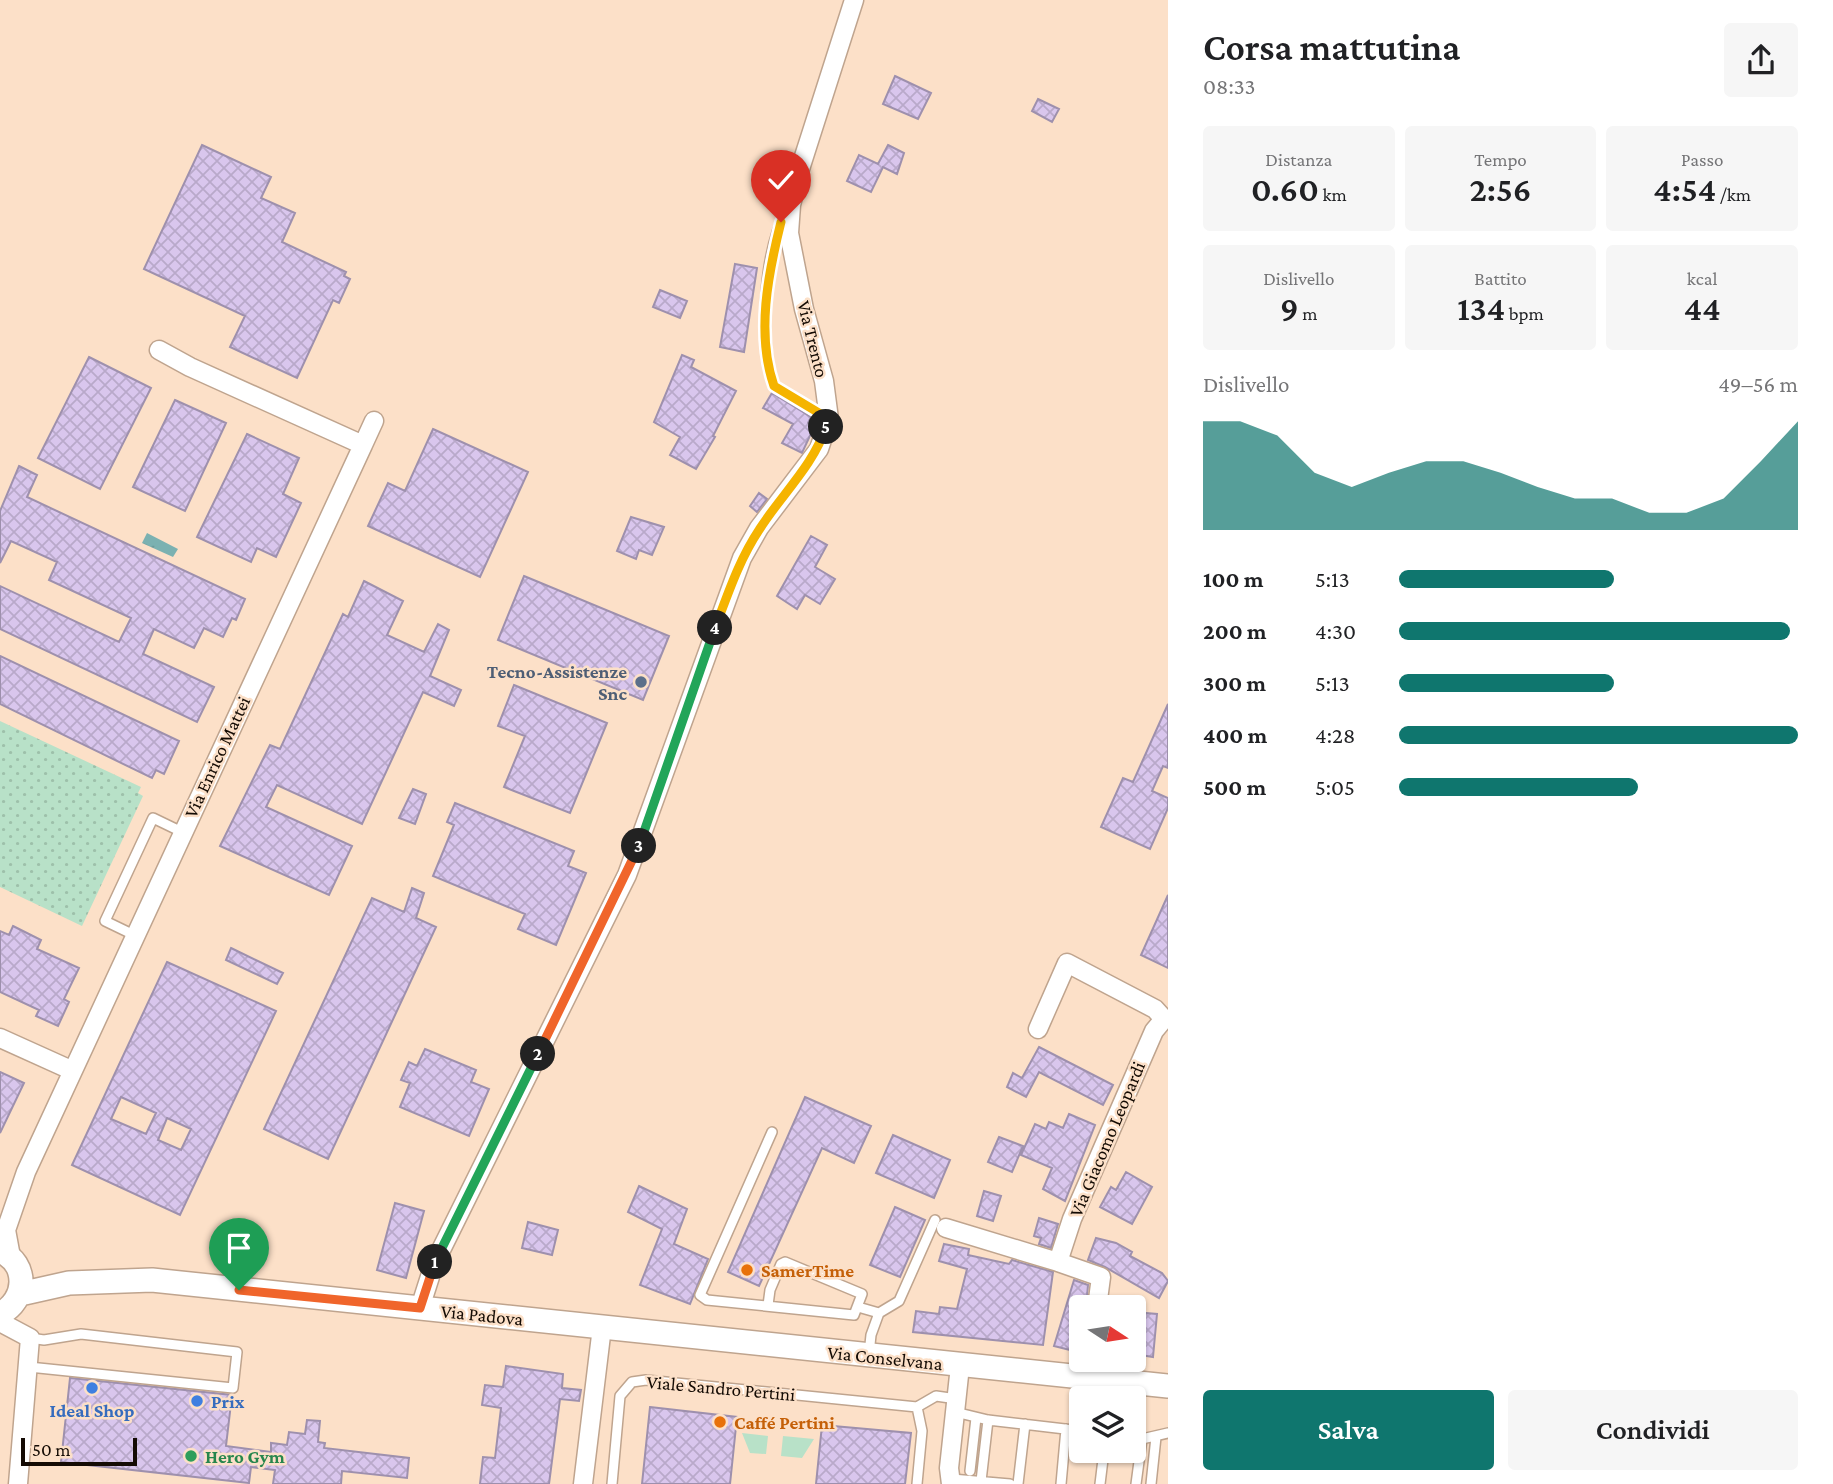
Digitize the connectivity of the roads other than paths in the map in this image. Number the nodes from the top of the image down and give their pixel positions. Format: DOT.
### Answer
graph roads {
  1 [pos="854,0"];
  2 [pos="791,205"];
  3 [pos="159,350"];
  4 [pos="829,419"];
  5 [pos="374,421"];
  6 [pos="363,445"];
  7 [pos="182,832"];
  8 [pos="134,935"];
  9 [pos="1166,1019"];
  10 [pos="1038,1029"];
  11 [pos="0,1038"];
  12 [pos="71,1070"];
  13 [pos="772,1132"];
  14 [pos="26,1172"];
  15 [pos="0,1216"];
  16 [pos="941,1224"];
  17 [pos="9,1258"];
  18 [pos="1058,1262"];
  19 [pos="69,1283"];
  20 [pos="1099,1295"];
  21 [pos="19,1296"];
  22 [pos="768,1305"];
  23 [pos="858,1307"];
  24 [pos="420,1308"];
  25 [pos="879,1313"];
  26 [pos="0,1314"];
  27 [pos="0,1322"];
  28 [pos="602,1327"];
  29 [pos="26,1336"];
  30 [pos="869,1356"];
  31 [pos="960,1366"];
  32 [pos="29,1367"];
  33 [pos="1069,1369"];
  34 [pos="1103,1372"];
  35 [pos="1168,1387"];
  36 [pos="917,1407"];
  37 [pos="959,1408"];
  38 [pos="976,1418"];
  39 [pos="988,1420"];
  40 [pos="1025,1424"];
  41 [pos="1066,1430"];
  42 [pos="1069,1430"];
  43 [pos="1168,1433"];
  44 [pos="1156,1437"];
  45 [pos="1146,1438"];
  46 [pos="1103,1463"];
  47 [pos="1137,1463"];
  48 [pos="970,1471"];
  49 [pos="951,1481"];
  50 [pos="981,1481"];
  51 [pos="18,1484"];
  52 [pos="583,1484"];
  53 [pos="612,1484"];
  54 [pos="917,1484"];
  55 [pos="1010,1484"];
  56 [pos="1018,1484"];
  57 [pos="1061,1484"];
  58 [pos="1100,1484"];
  59 [pos="1136,1484"];
  60 [pos="1151,1484"];
  1 -- 2 [label="street, Via Trento"];
  2 -- 4 [label="street, Via Trento"];
  2 -- 4 [label="lane"];
  3 -- 6 [label="street"];
  4 -- 24 [label="street, Via Trento"];
  5 -- 6 [label="street, Via Enrico Mattei"];
  6 -- 7 [label="street, Via Enrico Mattei"];
  7 -- 8 [label="street, Via Enrico Mattei"];
  7 -- 8 [label="lane"];
  8 -- 12 [label="street, Via Enrico Mattei"];
  9 -- 10 [label="street"];
  9 -- 18 [label="street, Via Giacomo Leopardi"];
  11 -- 12 [label="street"];
  12 -- 14 [label="street, Via Enrico Mattei"];
  13 -- 22 [label="lane"];
  14 -- 15 [label="street, Via Enrico Mattei"];
  14 -- 17 [label="street, Via Enrico Mattei"];
  16 -- 18 [label="street"];
  16 -- 25 [label="lane"];
  17 -- 19 [label="main road, Via Padova"];
  17 -- 21 [label="main road"];
  18 -- 20 [label="street"];
  19 -- 21 [label="main road, Via Padova"];
  19 -- 24 [label="main road, Via Padova"];
  21 -- 26 [label="main road"];
  21 -- 29 [label="street"];
  22 -- 23 [label="lane"];
  22 -- 23 [label="lane"];
  23 -- 25 [label="lane"];
  24 -- 28 [label="main road, Via Padova"];
  25 -- 30 [label="lane"];
  27 -- 29 [label="street"];
  28 -- 30 [label="main road, Via Conselvana"];
  28 -- 52 [label="street"];
  29 -- 32 [label="street"];
  29 -- 32 [label="lane"];
  30 -- 31 [label="main road, Via Conselvana"];
  31 -- 33 [label="main road, Via Conselvana"];
  31 -- 37 [label="street"];
  32 -- 51 [label="street"];
  34 -- 35 [label="main road, Via Conselvana"];
  36 -- 37 [label="lane, Viale Sandro Pertini"];
  36 -- 53 [label="lane, Viale Sandro Pertini"];
  36 -- 54 [label="lane"];
  37 -- 38 [label="lane"];
  37 -- 49 [label="street"];
  38 -- 39 [label="lane"];
  38 -- 48 [label="lane"];
  39 -- 40 [label="lane"];
  39 -- 50 [label="lane"];
  40 -- 41 [label="lane"];
  40 -- 56 [label="lane"];
  41 -- 42 [label="lane"];
  41 -- 57 [label="lane"];
  43 -- 44 [label="lane"];
  44 -- 45 [label="lane"];
  44 -- 60 [label="lane"];
  46 -- 58 [label="lane"];
  47 -- 59 [label="lane"];
  49 -- 50 [label="lane"];
  50 -- 55 [label="lane"];
}
